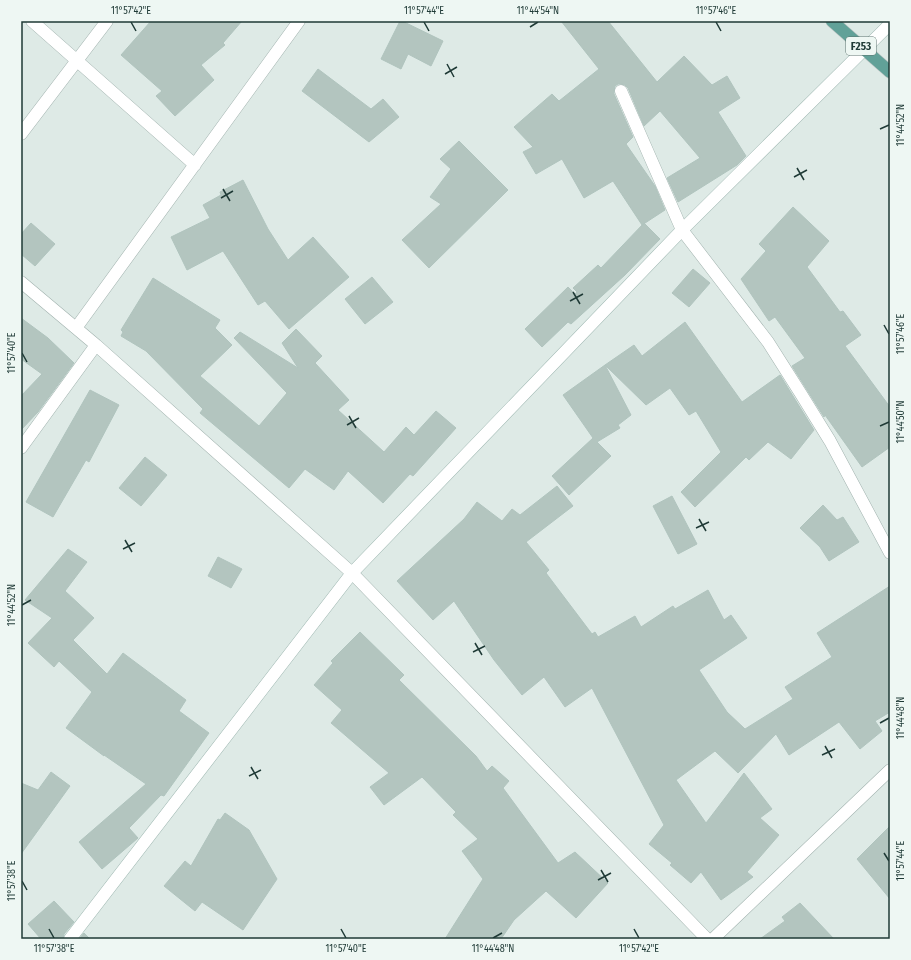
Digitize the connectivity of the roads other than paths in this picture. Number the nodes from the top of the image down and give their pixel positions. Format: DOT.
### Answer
graph roads {
  1 [pos="32,21"];
  2 [pos="107,21"];
  3 [pos="299,21"];
  4 [pos="832,21"];
  5 [pos="890,24"];
  6 [pos="865,50"];
  7 [pos="77,61"];
  8 [pos="890,72"];
  9 [pos="621,92"];
  10 [pos="21,134"];
  11 [pos="194,165"];
  12 [pos="682,230"];
  13 [pos="21,282"];
  14 [pos="76,328"];
  15 [pos="96,345"];
  16 [pos="21,448"];
  17 [pos="890,553"];
  18 [pos="352,573"];
  19 [pos="890,770"];
  20 [pos="70,939"];
  21 [pos="708,939"];
  22 [pos="713,939"];
  1 -- 7 [label="street"];
  2 -- 7 [label="street"];
  3 -- 11 [label="street"];
  4 -- 6 [label="main road, F253"];
  5 -- 6 [label="street"];
  6 -- 8 [label="main road, F253"];
  6 -- 12 [label="street"];
  7 -- 10 [label="street"];
  7 -- 11 [label="street"];
  9 -- 12 [label="street"];
  11 -- 14 [label="street"];
  12 -- 17 [label="street"];
  12 -- 18 [label="street"];
  13 -- 14 [label="street"];
  14 -- 15 [label="street"];
  15 -- 16 [label="street"];
  15 -- 18 [label="street"];
  18 -- 20 [label="street"];
  18 -- 21 [label="street"];
  19 -- 22 [label="street"];
}
